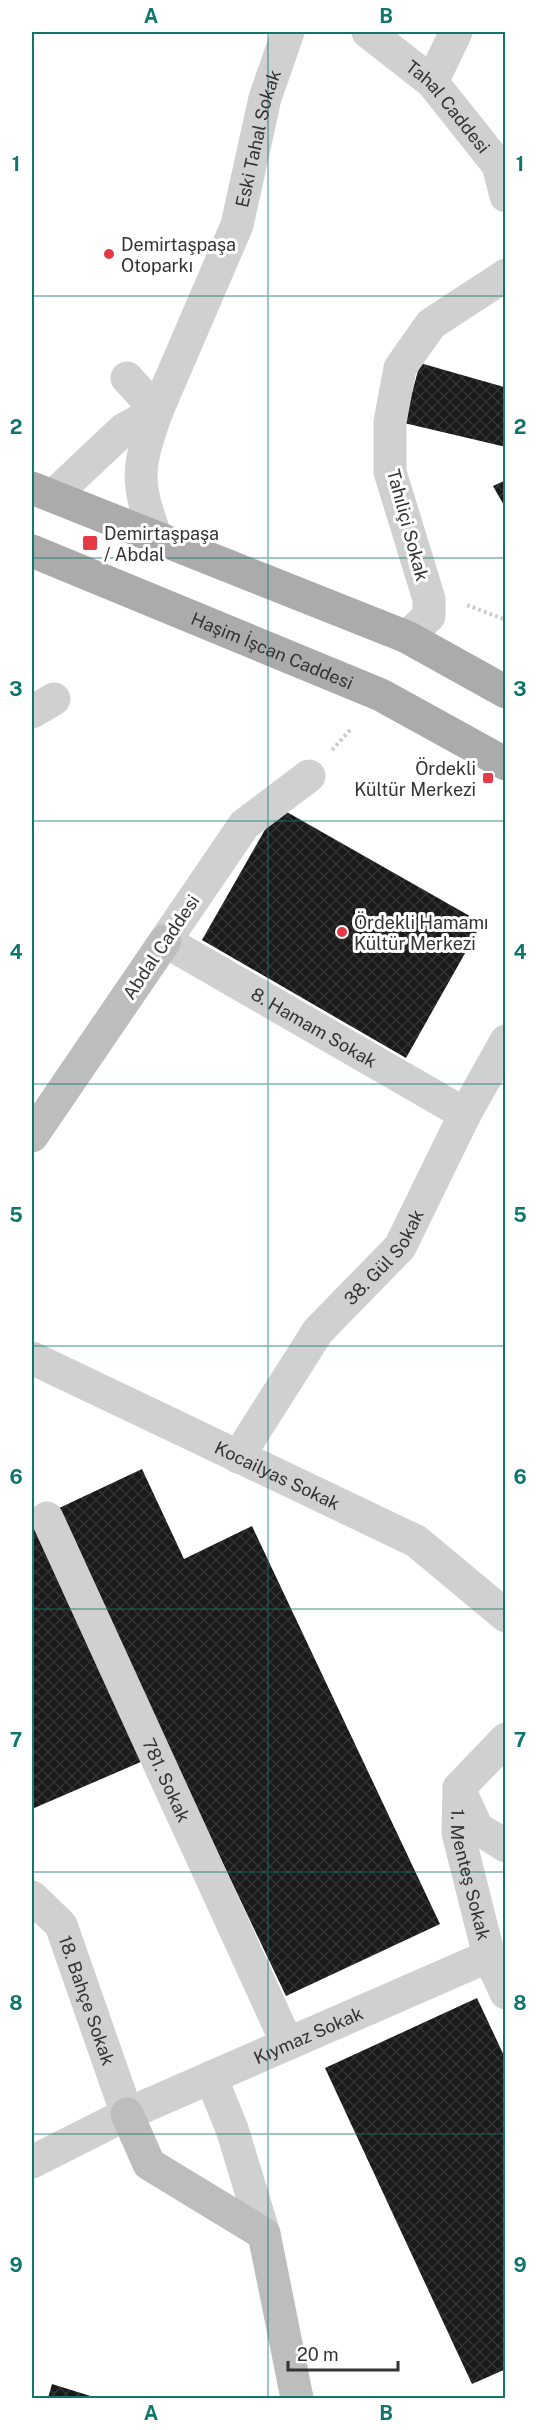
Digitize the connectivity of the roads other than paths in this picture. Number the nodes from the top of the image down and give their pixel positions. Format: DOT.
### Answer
graph roads {
  1 [pos="288,32"];
  2 [pos="368,32"];
  3 [pos="456,32"];
  4 [pos="432,82"];
  5 [pos="503,177"];
  6 [pos="506,275"];
  7 [pos="127,378"];
  8 [pos="157,411"];
  9 [pos="42,492"];
  10 [pos="156,537"];
  11 [pos="32,551"];
  12 [pos="32,568"];
  13 [pos="149,599"];
  14 [pos="407,637"];
  15 [pos="506,692"];
  16 [pos="506,764"];
  17 [pos="309,776"];
  18 [pos="165,941"];
  19 [pos="506,1041"];
  20 [pos="465,1114"];
  21 [pos="32,1136"];
  22 [pos="32,1358"];
  23 [pos="238,1457"];
  24 [pos="47,1518"];
  25 [pos="506,1616"];
  26 [pos="506,1739"];
  27 [pos="459,1788"];
  28 [pos="506,1846"];
  29 [pos="32,1897"];
  30 [pos="489,1956"];
  31 [pos="506,1993"];
  32 [pos="287,2043"];
  33 [pos="212,2077"];
  34 [pos="128,2114"];
  35 [pos="32,2162"];
  36 [pos="264,2234"];
  37 [pos="297,2398"];
  1 -- 8 [label="street, Eski Tahal Sokak"];
  2 -- 4 [label="street, Tahal Caddesi"];
  3 -- 4 [label="street"];
  4 -- 5 [label="street, Tahal Caddesi"];
  6 -- 14 [label="street, Tahıliçi Sokak"];
  7 -- 8 [label="street"];
  8 -- 9 [label="street"];
  8 -- 10 [label="street, Eski Tahal Sokak"];
  9 -- 10 [label="main road"];
  10 -- 14 [label="main road"];
  11 -- 13 [label="main road, Haşim İşcan Caddesi"];
  12 -- 13 [label="main road"];
  13 -- 16 [label="main road, Haşim İşcan Caddesi"];
  14 -- 15 [label="main road"];
  17 -- 18 [label="street, Abdal Caddesi"];
  18 -- 20 [label="street, 8. Hamam Sokak"];
  18 -- 21 [label="street, Abdal Caddesi"];
  19 -- 20 [label="street, 38. Gül Sokak"];
  20 -- 23 [label="street, 38. Gül Sokak"];
  22 -- 23 [label="street, Kocailyas Sokak"];
  23 -- 25 [label="street, Kocailyas Sokak"];
  24 -- 32 [label="street, 781. Sokak"];
  26 -- 27 [label="street"];
  27 -- 28 [label="street"];
  27 -- 30 [label="street, 1. Menteş Sokak"];
  29 -- 34 [label="street, 18. Bahçe Sokak"];
  30 -- 31 [label="street, 1. Menteş Sokak"];
  30 -- 32 [label="street, Kıymaz Sokak"];
  32 -- 33 [label="street, Kıymaz Sokak"];
  33 -- 34 [label="street, Kıymaz Sokak"];
  33 -- 36 [label="street"];
  34 -- 35 [label="street, Kıymaz Sokak"];
  34 -- 36 [label="street"];
  36 -- 37 [label="street"];
}
